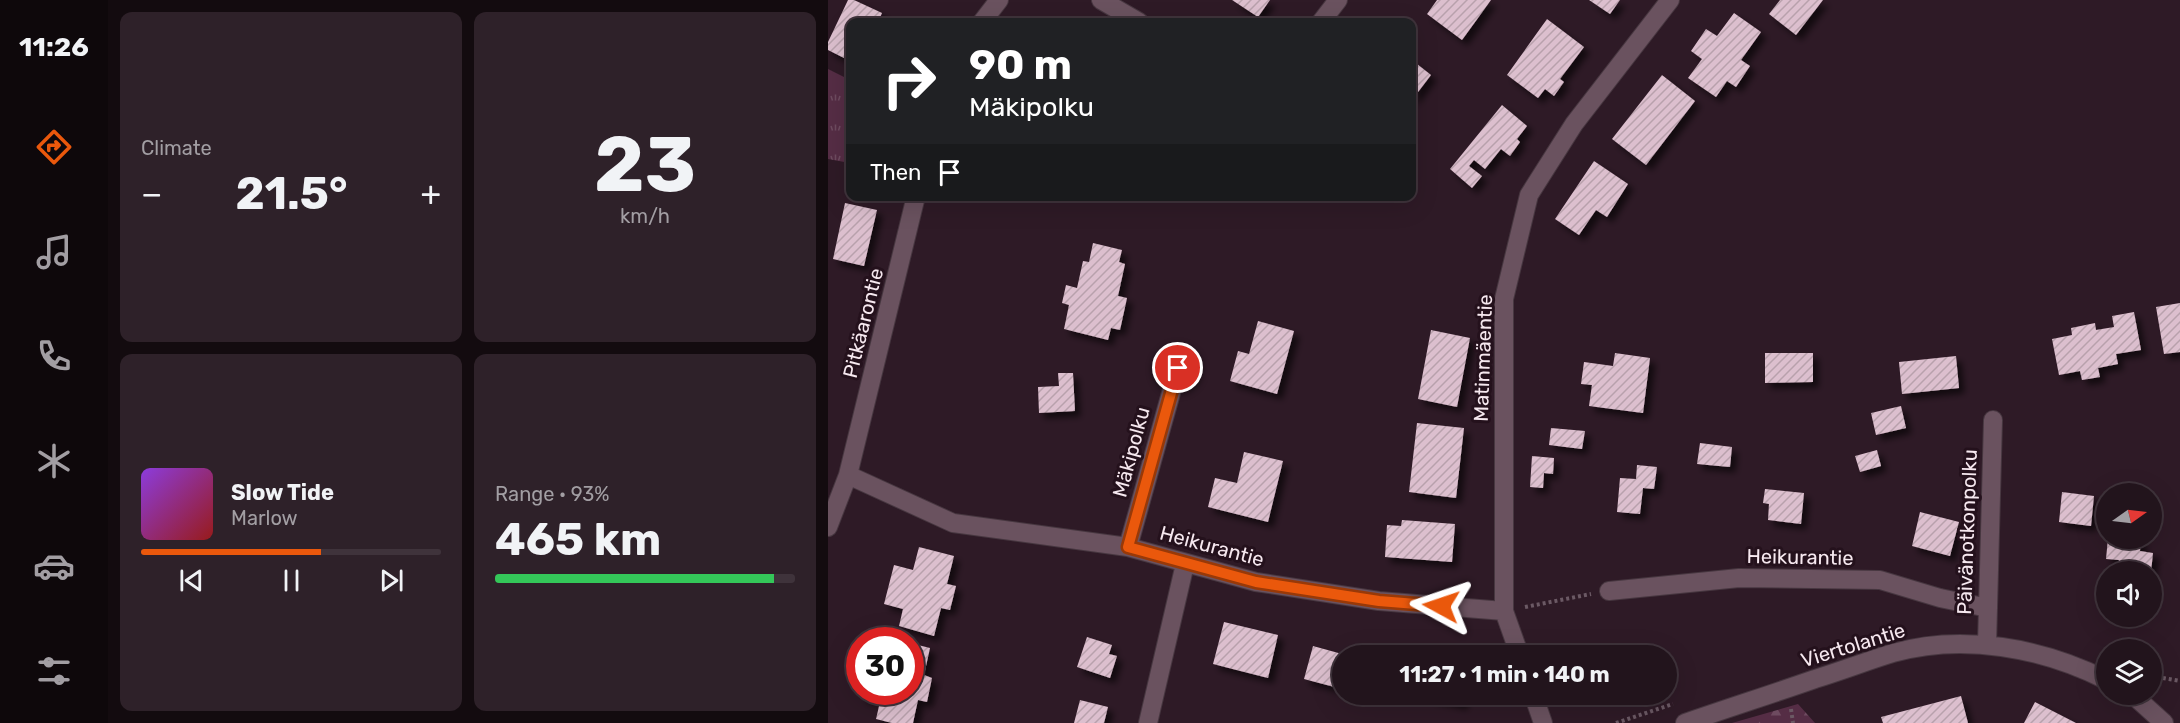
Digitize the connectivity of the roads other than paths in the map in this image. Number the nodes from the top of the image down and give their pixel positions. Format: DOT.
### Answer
graph roads {
  1 [pos="999,0"];
  2 [pos="1101,0"];
  3 [pos="1338,0"];
  4 [pos="1670,0"];
  5 [pos="985,18"];
  6 [pos="1132,18"];
  7 [pos="1324,18"];
  8 [pos="915,201"];
  9 [pos="1178,368"];
  10 [pos="1993,420"];
  11 [pos="848,474"];
  12 [pos="828,527"];
  13 [pos="1128,547"];
  14 [pos="1185,564"];
  15 [pos="1609,591"];
  16 [pos="1988,608"];
  17 [pos="1504,611"];
  18 [pos="1516,645"];
  19 [pos="1987,645"];
  20 [pos="2096,675"];
  21 [pos="1537,705"];
  22 [pos="2144,705"];
  23 [pos="1148,723"];
  24 [pos="1543,723"];
  25 [pos="1685,723"];
  26 [pos="2164,723"];
  1 -- 5 [label="street"];
  2 -- 6 [label="street"];
  3 -- 7 [label="street"];
  4 -- 17 [label="street, Matinmäentie"];
  8 -- 11 [label="street, Pitkäarontie"];
  9 -- 13 [label="street, Mäkipolku"];
  10 -- 16 [label="street, Päivänotkonpolku"];
  11 -- 12 [label="street, Pitkäarontie"];
  11 -- 13 [label="street, Heikurantie"];
  13 -- 14 [label="street, Heikurantie"];
  14 -- 17 [label="street, Heikurantie"];
  14 -- 23 [label="street"];
  15 -- 16 [label="street, Heikurantie"];
  16 -- 19 [label="street, Päivänotkonpolku"];
  17 -- 18 [label="street, Matinmäentie"];
  19 -- 20 [label="street, Viertolantie"];
  19 -- 25 [label="street, Viertolantie"];
  21 -- 24 [label="street"];
  22 -- 26 [label="street"];
}
